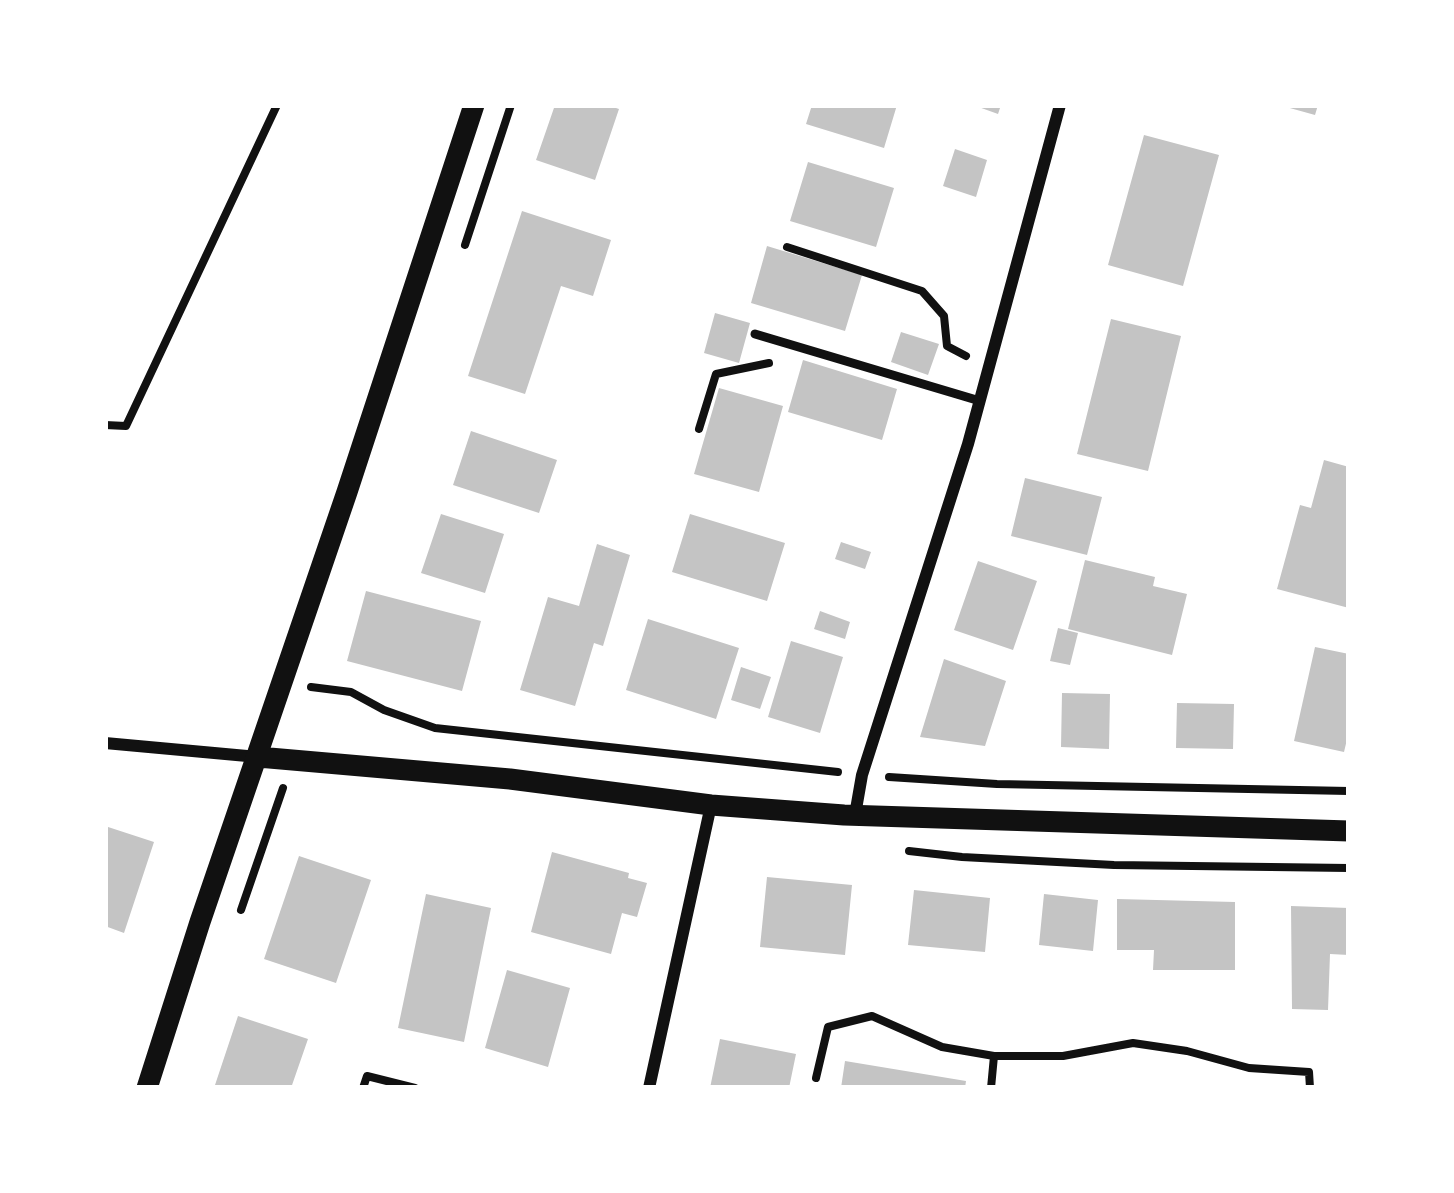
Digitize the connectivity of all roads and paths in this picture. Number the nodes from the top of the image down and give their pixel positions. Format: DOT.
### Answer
graph roads {
  1 [pos="277,105"];
  2 [pos="474,105"];
  3 [pos="1060,105"];
  4 [pos="787,247"];
  5 [pos="755,334"];
  6 [pos="804,348"];
  7 [pos="988,368"];
  8 [pos="980,401"];
  9 [pos="105,425"];
  10 [pos="699,429"];
  11 [pos="316,687"];
  12 [pos="105,743"];
  13 [pos="258,757"];
  14 [pos="862,775"];
  15 [pos="1349,791"];
  16 [pos="711,805"];
  17 [pos="855,815"];
  18 [pos="1349,831"];
  19 [pos="894,850"];
  20 [pos="1349,868"];
  21 [pos="994,1056"];
  22 [pos="816,1078"];
  23 [pos="147,1088"];
  24 [pos="363,1088"];
  25 [pos="415,1088"];
  26 [pos="649,1088"];
  27 [pos="991,1088"];
  28 [pos="1310,1088"];
  1 -- 9 [label="path"];
  2 -- 13 [label="street"];
  3 -- 7 [label="street"];
  4 -- 7 [label="path"];
  5 -- 6 [label="lane"];
  6 -- 8 [label="lane"];
  6 -- 10 [label="path"];
  7 -- 8 [label="street"];
  8 -- 14 [label="street"];
  11 -- 14 [label="path"];
  12 -- 13 [label="street"];
  13 -- 16 [label="street"];
  13 -- 23 [label="street"];
  14 -- 15 [label="path"];
  14 -- 17 [label="street"];
  16 -- 17 [label="street"];
  16 -- 26 [label="street"];
  17 -- 18 [label="street"];
  19 -- 20 [label="path"];
  21 -- 22 [label="path"];
  21 -- 27 [label="path"];
  21 -- 28 [label="path"];
  24 -- 25 [label="path"];
}
